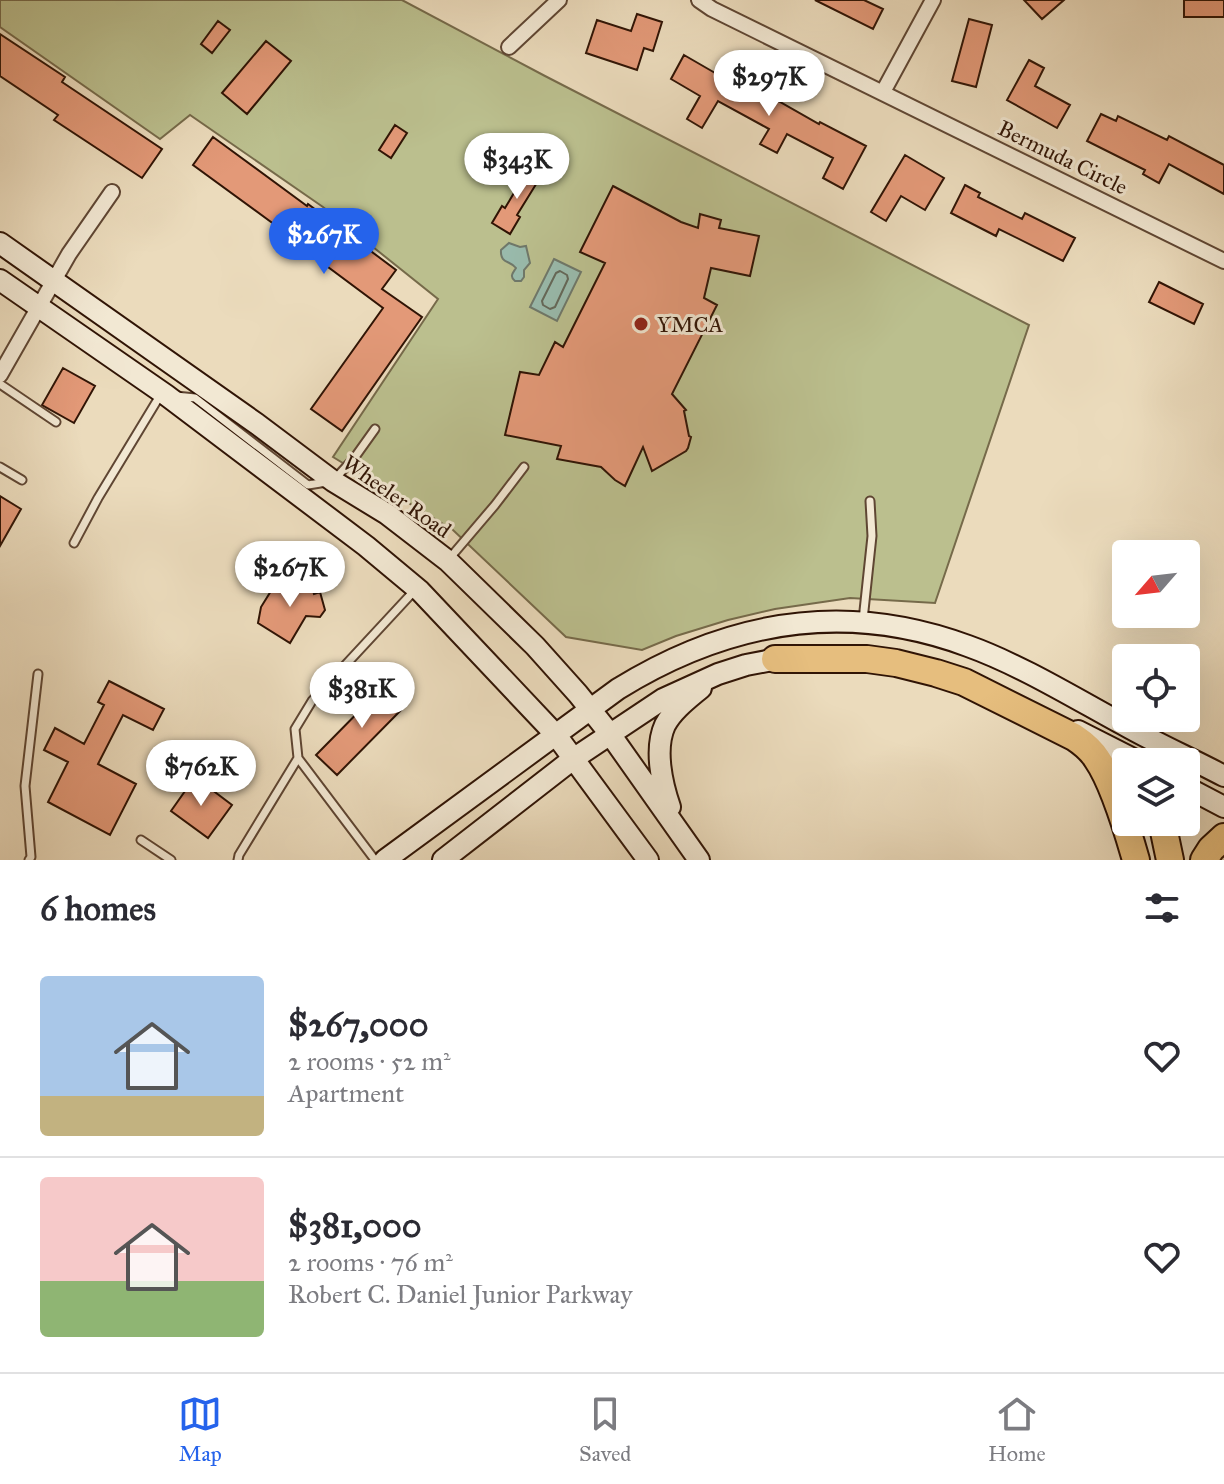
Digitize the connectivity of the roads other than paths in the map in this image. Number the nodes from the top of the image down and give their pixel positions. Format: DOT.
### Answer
graph roads {
  1 [pos="559,0"];
  2 [pos="699,0"];
  3 [pos="933,0"];
  4 [pos="509,47"];
  5 [pos="883,92"];
  6 [pos="112,192"];
  7 [pos="0,243"];
  8 [pos="1224,261"];
  9 [pos="0,280"];
  10 [pos="55,280"];
  11 [pos="40,307"];
  12 [pos="0,375"];
  13 [pos="0,384"];
  14 [pos="164,393"];
  15 [pos="56,422"];
  16 [pos="375,429"];
  17 [pos="0,467"];
  18 [pos="524,467"];
  19 [pos="22,480"];
  20 [pos="333,481"];
  21 [pos="870,501"];
  22 [pos="74,543"];
  23 [pos="448,561"];
  24 [pos="417,588"];
  25 [pos="863,622"];
  26 [pos="775,659"];
  27 [pos="38,674"];
  28 [pos="718,674"];
  29 [pos="589,709"];
  30 [pos="610,734"];
  31 [pos="556,735"];
  32 [pos="1112,748"];
  33 [pos="1153,748"];
  34 [pos="298,758"];
  35 [pos="573,759"];
  36 [pos="1200,768"];
  37 [pos="1224,776"];
  38 [pos="1200,794"];
  39 [pos="1224,807"];
  40 [pos="678,830"];
  41 [pos="1165,836"];
  42 [pos="1224,837"];
  43 [pos="141,840"];
  44 [pos="1132,842"];
  45 [pos="29,860"];
  46 [pos="171,860"];
  47 [pos="238,860"];
  48 [pos="375,860"];
  49 [pos="385,860"];
  50 [pos="443,860"];
  51 [pos="648,860"];
  52 [pos="699,860"];
  53 [pos="1170,860"];
  54 [pos="1204,860"];
  1 -- 4 [label="street"];
  2 -- 5 [label="street, Bermuda Circle"];
  3 -- 5 [label="street"];
  5 -- 8 [label="street, Bermuda Circle"];
  6 -- 10 [label="street"];
  7 -- 10 [label="main road, Wheeler Road"];
  9 -- 11 [label="main road"];
  10 -- 11 [label="street"];
  10 -- 20 [label="main road, Wheeler Road"];
  11 -- 12 [label="street"];
  11 -- 14 [label="main road"];
  13 -- 15 [label="lane"];
  14 -- 20 [label="lane"];
  14 -- 22 [label="lane"];
  14 -- 24 [label="main road"];
  16 -- 20 [label="lane"];
  17 -- 19 [label="lane"];
  18 -- 23 [label="lane"];
  20 -- 23 [label="main road, Wheeler Road"];
  21 -- 25 [label="lane"];
  23 -- 29 [label="main road, Wheeler Road"];
  24 -- 31 [label="main road"];
  24 -- 34 [label="lane"];
  25 -- 29 [label="main road"];
  25 -- 33 [label="main road"];
  26 -- 28 [label="main road"];
  26 -- 32 [label="main road"];
  26 -- 44 [label="highway"];
  27 -- 45 [label="lane"];
  28 -- 30 [label="main road"];
  28 -- 40 [label="main road"];
  29 -- 30 [label="main road, Wheeler Road"];
  29 -- 31 [label="main road"];
  30 -- 35 [label="main road"];
  30 -- 40 [label="main road, Wheeler Road"];
  31 -- 35 [label="main road"];
  31 -- 49 [label="main road"];
  34 -- 47 [label="lane"];
  34 -- 48 [label="lane"];
  35 -- 50 [label="main road"];
  35 -- 51 [label="main road"];
  36 -- 37 [label="main road"];
  38 -- 39 [label="main road"];
  40 -- 52 [label="main road, Wheeler Road"];
  41 -- 53 [label="highway"];
  42 -- 54 [label="highway"];
  43 -- 46 [label="lane"];
}
